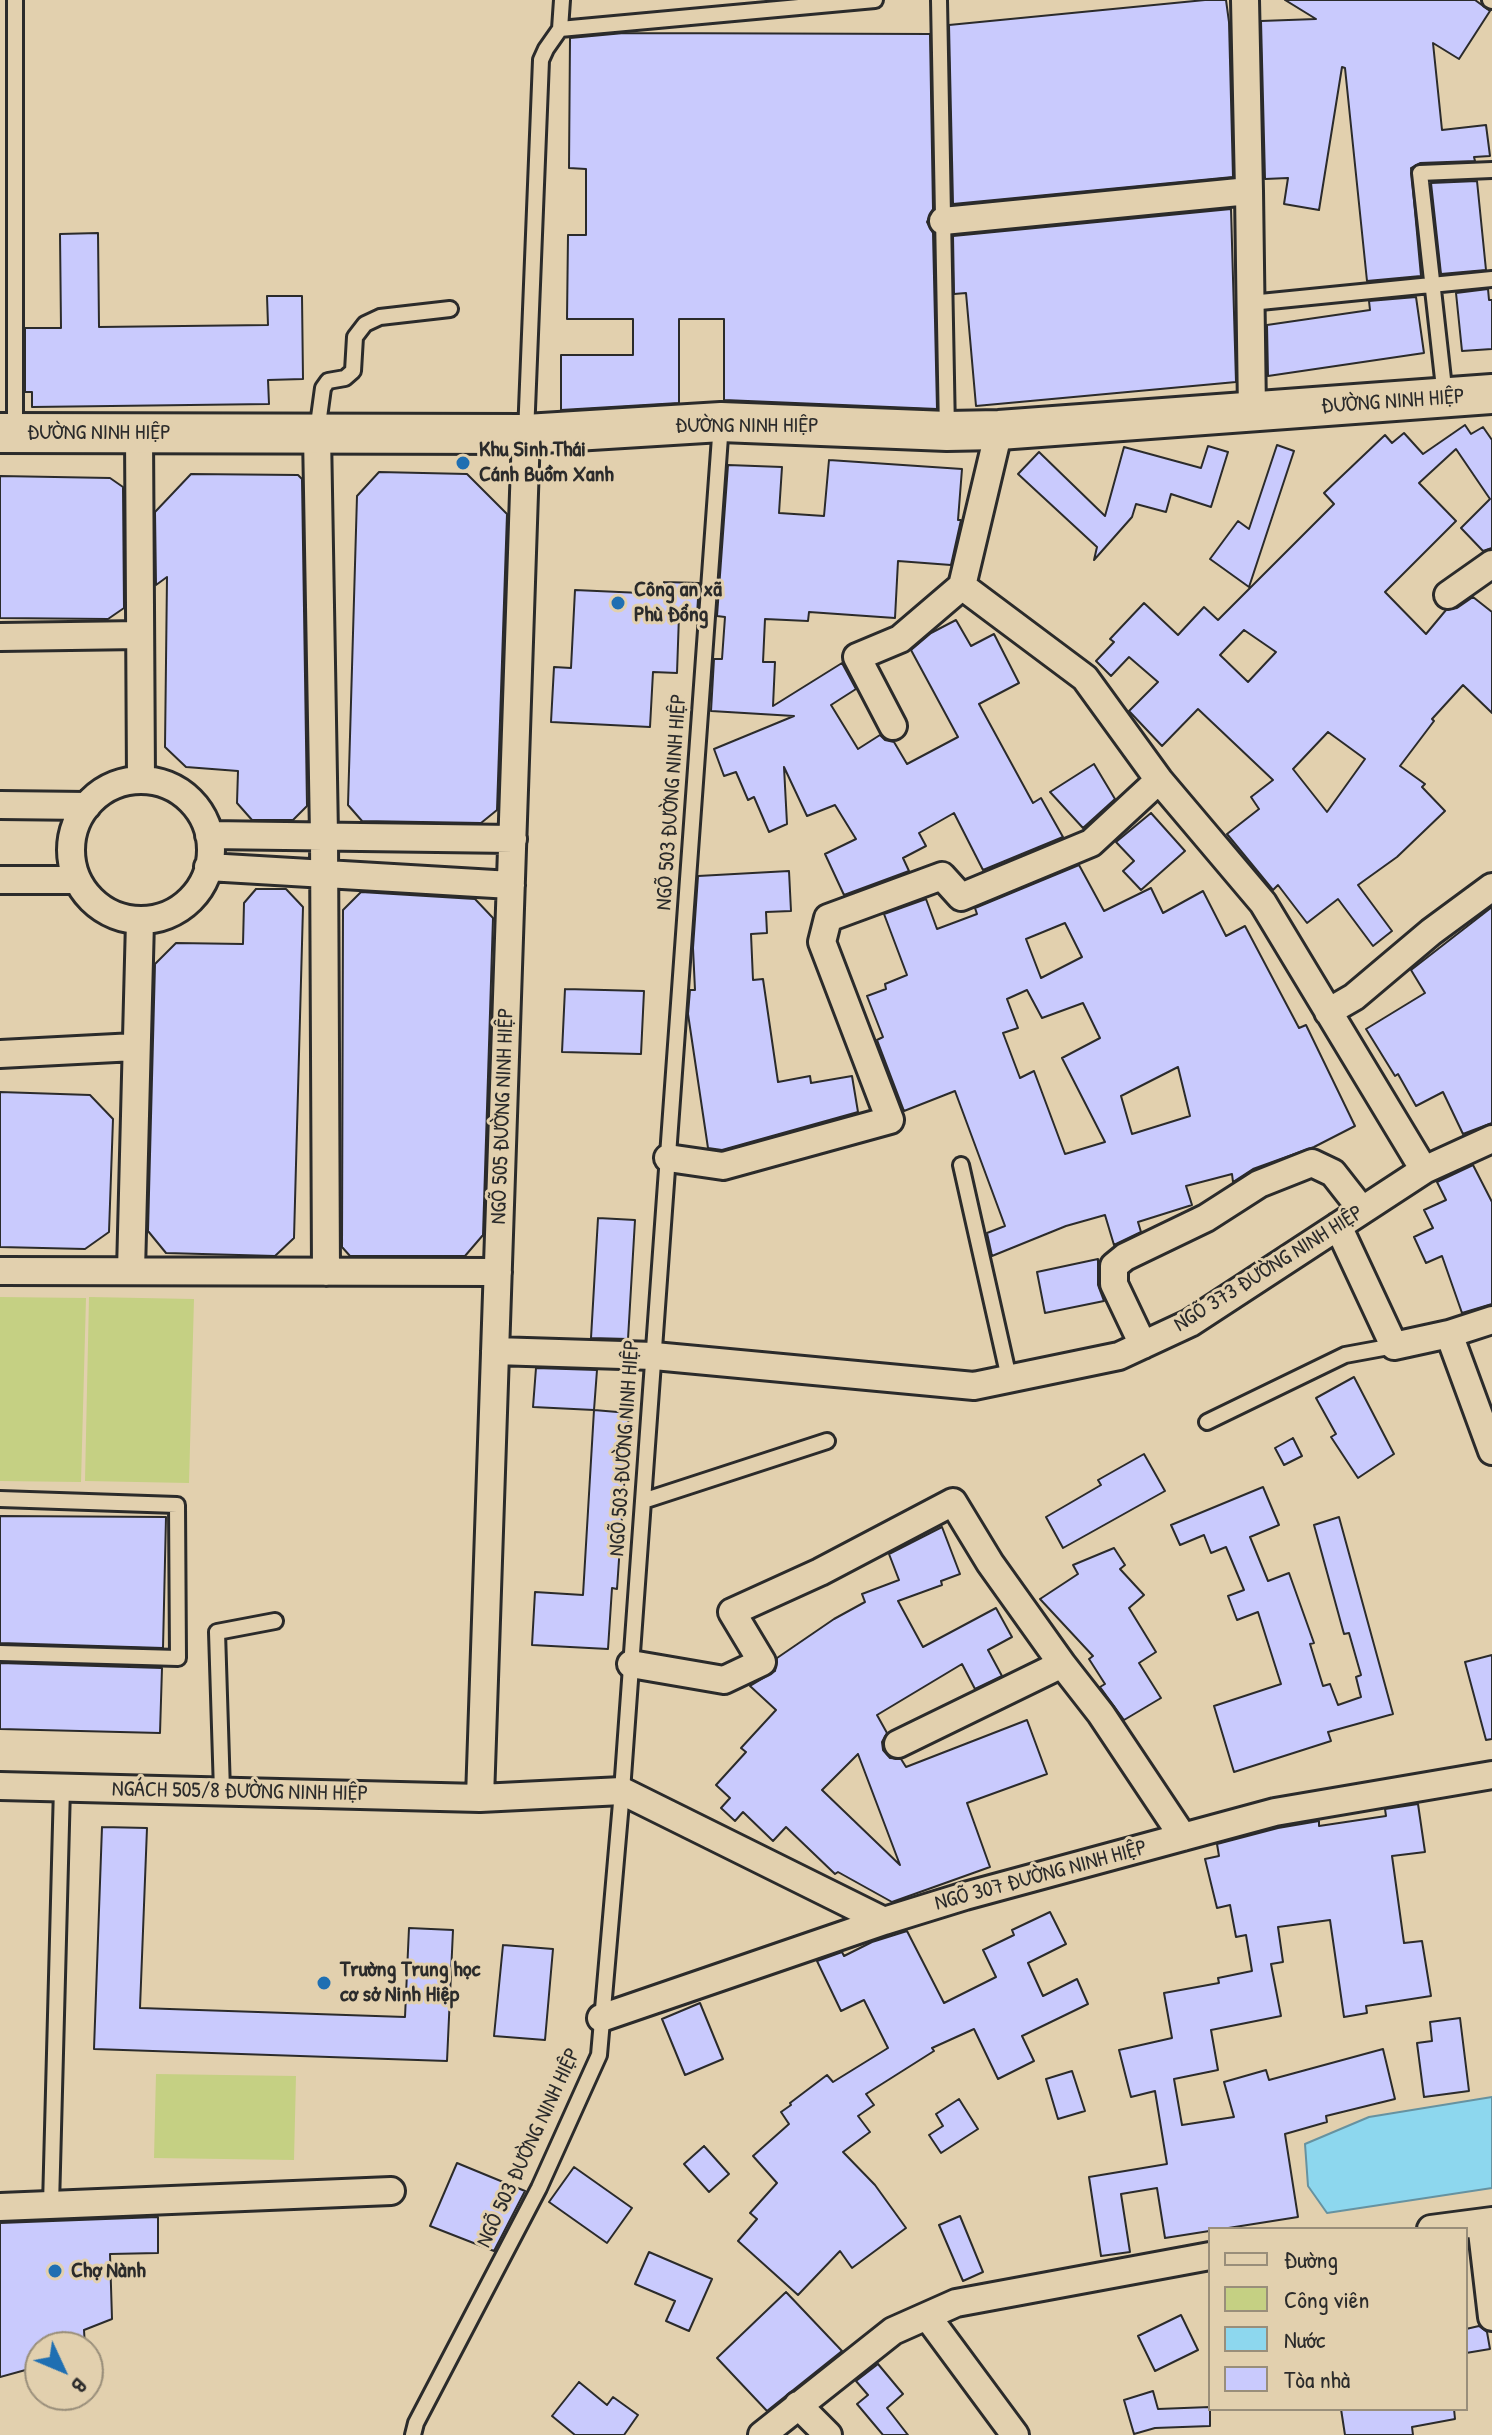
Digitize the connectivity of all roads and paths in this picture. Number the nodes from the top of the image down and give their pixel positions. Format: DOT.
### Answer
graph roads {
  1 [pos="15,0"];
  2 [pos="562,0"];
  3 [pos="875,0"];
  4 [pos="939,0"];
  5 [pos="1245,0"];
  6 [pos="560,29"];
  7 [pos="8,40"];
  8 [pos="1492,170"];
  9 [pos="1249,191"];
  10 [pos="8,207"];
  11 [pos="943,221"];
  12 [pos="1492,279"];
  13 [pos="1433,285"];
  14 [pos="1250,303"];
  15 [pos="450,309"];
  16 [pos="1492,394"];
  17 [pos="1445,398"];
  18 [pos="1252,412"];
  19 [pos="721,422"];
  20 [pos="999,430"];
  21 [pos="947,431"];
  22 [pos="7,433"];
  23 [pos="139,434"];
  24 [pos="317,434"];
  25 [pos="526,434"];
  26 [pos="1492,564"];
  27 [pos="962,586"];
  28 [pos="1448,595"];
  29 [pos="140,635"];
  30 [pos="0,637"];
  31 [pos="893,726"];
  32 [pos="141,780"];
  33 [pos="1159,780"];
  34 [pos="0,805"];
  35 [pos="87,806"];
  36 [pos="209,835"];
  37 [pos="324,835"];
  38 [pos="513,839"];
  39 [pos="208,867"];
  40 [pos="323,873"];
  41 [pos="0,880"];
  42 [pos="77,880"];
  43 [pos="511,885"];
  44 [pos="1492,887"];
  45 [pos="140,921"];
  46 [pos="1328,1012"];
  47 [pos="135,1047"];
  48 [pos="0,1054"];
  49 [pos="1492,1139"];
  50 [pos="668,1158"];
  51 [pos="961,1165"];
  52 [pos="1424,1170"];
  53 [pos="1362,1210"];
  54 [pos="1338,1226"];
  55 [pos="0,1271"];
  56 [pos="131,1271"];
  57 [pos="326,1272"];
  58 [pos="498,1272"];
  59 [pos="1492,1320"];
  60 [pos="1449,1334"];
  61 [pos="1143,1345"];
  62 [pos="1394,1346"];
  63 [pos="495,1351"];
  64 [pos="654,1356"];
  65 [pos="1009,1378"];
  66 [pos="1207,1422"];
  67 [pos="827,1441"];
  68 [pos="1492,1451"];
  69 [pos="0,1499"];
  70 [pos="643,1501"];
  71 [pos="275,1621"];
  72 [pos="0,1653"];
  73 [pos="631,1664"];
  74 [pos="1062,1664"];
  75 [pos="898,1744"];
  76 [pos="1492,1775"];
  77 [pos="0,1786"];
  78 [pos="62,1787"];
  79 [pos="222,1791"];
  80 [pos="622,1791"];
  81 [pos="480,1798"];
  82 [pos="1183,1837"];
  83 [pos="884,1921"];
  84 [pos="601,2018"];
  85 [pos="391,2191"];
  86 [pos="51,2205"];
  87 [pos="0,2207"];
  88 [pos="1487,2222"];
  89 [pos="1447,2227"];
  90 [pos="1208,2256"];
  91 [pos="927,2316"];
  92 [pos="1492,2317"];
  93 [pos="798,2405"];
  94 [pos="413,2435"];
  95 [pos="762,2435"];
  96 [pos="828,2435"];
  97 [pos="1015,2435"];
  1 -- 7 [label="lane"];
  2 -- 6 [label="lane"];
  3 -- 6 [label="lane"];
  4 -- 11 [label="lane"];
  5 -- 9 [label="street"];
  6 -- 25 [label="lane"];
  7 -- 10 [label="lane"];
  8 -- 13 [label="lane"];
  9 -- 11 [label="street"];
  9 -- 14 [label="street"];
  10 -- 22 [label="lane"];
  11 -- 21 [label="lane"];
  12 -- 13 [label="lane"];
  13 -- 14 [label="lane"];
  13 -- 17 [label="lane"];
  14 -- 18 [label="street"];
  15 -- 24 [label="lane"];
  16 -- 17 [label="main road, ĐƯỜNG NINH HIỆP"];
  17 -- 18 [label="main road, ĐƯỜNG NINH HIỆP"];
  18 -- 20 [label="main road, ĐƯỜNG NINH HIỆP"];
  19 -- 21 [label="main road, ĐƯỜNG NINH HIỆP"];
  19 -- 25 [label="main road, ĐƯỜNG NINH HIỆP"];
  19 -- 50 [label="lane, NGÕ 503 ĐƯỜNG NINH HIỆP"];
  20 -- 21 [label="main road, ĐƯỜNG NINH HIỆP"];
  20 -- 27 [label="street"];
  22 -- 23 [label="main road, ĐƯỜNG NINH HIỆP"];
  23 -- 24 [label="main road, ĐƯỜNG NINH HIỆP"];
  23 -- 29 [label="street"];
  24 -- 25 [label="main road, ĐƯỜNG NINH HIỆP"];
  24 -- 37 [label="street"];
  25 -- 38 [label="street, NGÕ 505 ĐƯỜNG NINH HIỆP"];
  26 -- 28 [label="street"];
  27 -- 31 [label="street"];
  27 -- 33 [label="street"];
  29 -- 30 [label="street"];
  29 -- 32 [label="street"];
  32 -- 35 [label="street"];
  32 -- 36 [label="street"];
  33 -- 46 [label="street"];
  33 -- 50 [label="street"];
  34 -- 35 [label="street"];
  35 -- 42 [label="street"];
  36 -- 37 [label="street"];
  36 -- 39 [label="street"];
  37 -- 38 [label="street"];
  37 -- 40 [label="street"];
  38 -- 43 [label="street, NGÕ 505 ĐƯỜNG NINH HIỆP"];
  39 -- 40 [label="street"];
  39 -- 45 [label="street"];
  40 -- 43 [label="street"];
  40 -- 57 [label="street"];
  41 -- 42 [label="street"];
  42 -- 45 [label="street"];
  43 -- 58 [label="street, NGÕ 505 ĐƯỜNG NINH HIỆP"];
  44 -- 46 [label="street"];
  45 -- 47 [label="street"];
  46 -- 52 [label="street"];
  47 -- 48 [label="street"];
  47 -- 56 [label="street"];
  49 -- 52 [label="street, NGÕ 373 ĐƯỜNG NINH HIỆP"];
  50 -- 64 [label="lane, NGÕ 503 ĐƯỜNG NINH HIỆP"];
  51 -- 65 [label="lane"];
  52 -- 53 [label="street, NGÕ 373 ĐƯỜNG NINH HIỆP"];
  53 -- 54 [label="street, NGÕ 373 ĐƯỜNG NINH HIỆP"];
  53 -- 61 [label="street"];
  54 -- 61 [label="street, NGÕ 373 ĐƯỜNG NINH HIỆP"];
  54 -- 62 [label="street"];
  55 -- 56 [label="street"];
  56 -- 57 [label="street"];
  57 -- 58 [label="street"];
  58 -- 63 [label="street, NGÕ 505 ĐƯỜNG NINH HIỆP"];
  59 -- 60 [label="street"];
  60 -- 62 [label="street"];
  60 -- 68 [label="street"];
  61 -- 65 [label="street, NGÕ 373 ĐƯỜNG NINH HIỆP"];
  62 -- 66 [label="lane"];
  63 -- 64 [label="street, NGÕ 373 ĐƯỜNG NINH HIỆP"];
  63 -- 81 [label="street, NGÕ 505 ĐƯỜNG NINH HIỆP"];
  64 -- 65 [label="street, NGÕ 373 ĐƯỜNG NINH HIỆP"];
  64 -- 70 [label="lane, NGÕ 503 ĐƯỜNG NINH HIỆP"];
  67 -- 70 [label="lane"];
  69 -- 72 [label="lane"];
  70 -- 73 [label="lane, NGÕ 503 ĐƯỜNG NINH HIỆP"];
  71 -- 79 [label="lane"];
  73 -- 74 [label="street"];
  73 -- 80 [label="lane, NGÕ 503 ĐƯỜNG NINH HIỆP"];
  74 -- 75 [label="street"];
  74 -- 82 [label="street"];
  76 -- 82 [label="street, NGÕ 307 ĐƯỜNG NINH HIỆP"];
  77 -- 78 [label="street, NGÁCH 505/8 ĐƯỜNG NINH HIỆP"];
  78 -- 79 [label="street, NGÁCH 505/8 ĐƯỜNG NINH HIỆP"];
  78 -- 86 [label="lane"];
  79 -- 81 [label="street, NGÁCH 505/8 ĐƯỜNG NINH HIỆP"];
  80 -- 81 [label="street, NGÁCH 505/8 ĐƯỜNG NINH HIỆP"];
  80 -- 83 [label="street"];
  80 -- 84 [label="lane, NGÕ 503 ĐƯỜNG NINH HIỆP"];
  82 -- 83 [label="street, NGÕ 307 ĐƯỜNG NINH HIỆP"];
  83 -- 84 [label="street, NGÕ 307 ĐƯỜNG NINH HIỆP"];
  84 -- 94 [label="lane, NGÕ 503 ĐƯỜNG NINH HIỆP"];
  85 -- 86 [label="street"];
  86 -- 87 [label="street"];
  88 -- 89 [label="street"];
  88 -- 92 [label="street"];
  90 -- 91 [label="street"];
  91 -- 93 [label="street"];
  91 -- 97 [label="street"];
  93 -- 95 [label="street"];
  93 -- 96 [label="street"];
}
